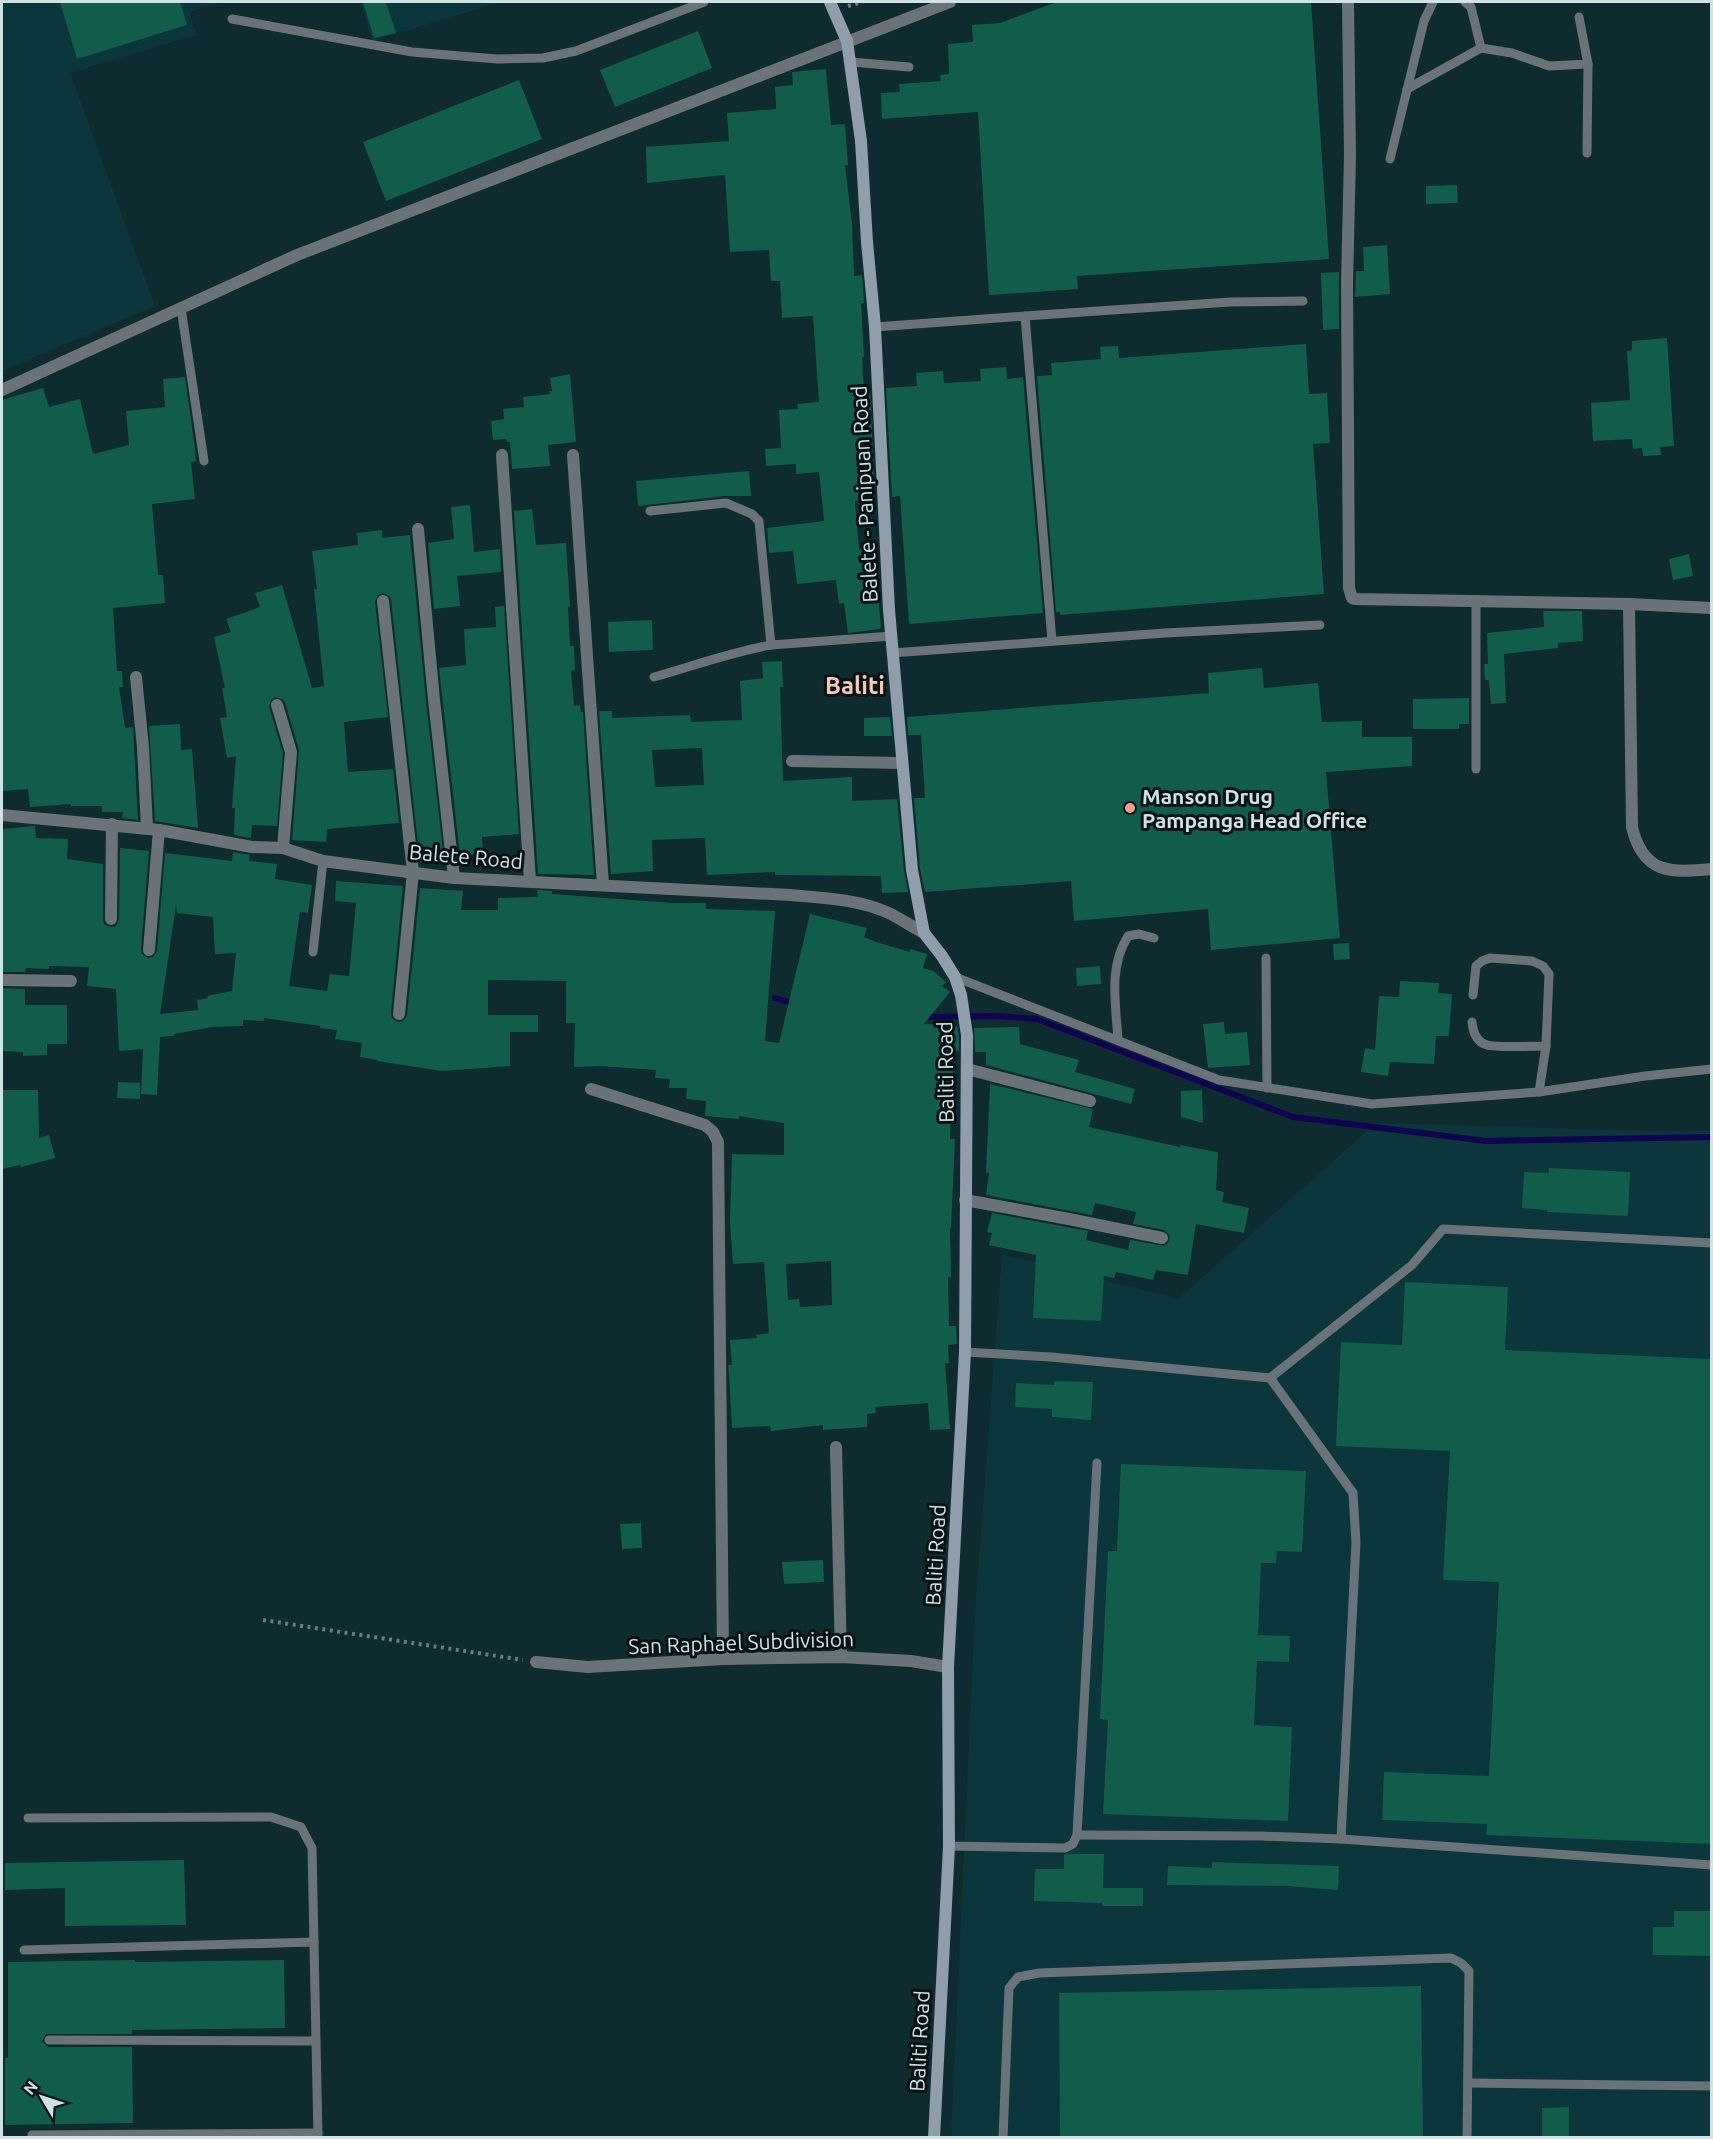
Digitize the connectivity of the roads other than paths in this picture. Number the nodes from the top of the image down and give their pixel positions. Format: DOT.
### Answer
graph roads {
  1 [pos="704,2"];
  2 [pos="830,2"];
  3 [pos="950,2"];
  4 [pos="1348,2"];
  5 [pos="1432,2"];
  6 [pos="1465,2"];
  7 [pos="1579,17"];
  8 [pos="232,19"];
  9 [pos="847,41"];
  10 [pos="1480,48"];
  11 [pos="851,62"];
  12 [pos="1588,64"];
  13 [pos="909,67"];
  14 [pos="1407,89"];
  15 [pos="1587,153"];
  16 [pos="1390,159"];
  17 [pos="1303,301"];
  18 [pos="181,308"];
  19 [pos="1025,316"];
  20 [pos="875,327"];
  21 [pos="2,390"];
  22 [pos="502,455"];
  23 [pos="573,455"];
  24 [pos="204,461"];
  25 [pos="650,511"];
  26 [pos="418,530"];
  27 [pos="383,600"];
  28 [pos="1476,602"];
  29 [pos="1629,604"];
  30 [pos="1712,608"];
  31 [pos="1320,625"];
  32 [pos="892,636"];
  33 [pos="1052,641"];
  34 [pos="771,645"];
  35 [pos="892,653"];
  36 [pos="136,677"];
  37 [pos="654,677"];
  38 [pos="277,705"];
  39 [pos="792,761"];
  40 [pos="902,763"];
  41 [pos="1476,769"];
  42 [pos="2,815"];
  43 [pos="112,825"];
  44 [pos="153,829"];
  45 [pos="283,848"];
  46 [pos="323,861"];
  47 [pos="1712,869"];
  48 [pos="413,872"];
  49 [pos="454,879"];
  50 [pos="530,881"];
  51 [pos="603,885"];
  52 [pos="111,919"];
  53 [pos="924,933"];
  54 [pos="1154,938"];
  55 [pos="149,950"];
  56 [pos="313,952"];
  57 [pos="1266,958"];
  58 [pos="955,977"];
  59 [pos="2,980"];
  60 [pos="71,981"];
  61 [pos="1473,995"];
  62 [pos="399,1014"];
  63 [pos="1472,1023"];
  64 [pos="1118,1041"];
  65 [pos="1546,1046"];
  66 [pos="967,1069"];
  67 [pos="1712,1069"];
  68 [pos="1268,1088"];
  69 [pos="591,1089"];
  70 [pos="1539,1092"];
  71 [pos="1090,1101"];
  72 [pos="965,1200"];
  73 [pos="1162,1238"];
  74 [pos="1712,1243"];
  75 [pos="965,1352"];
  76 [pos="1270,1378"];
  77 [pos="837,1447"];
  78 [pos="1098,1463"];
  79 [pos="841,1658"];
  80 [pos="723,1659"];
  81 [pos="536,1662"];
  82 [pos="948,1667"];
  83 [pos="28,1818"];
  84 [pos="1077,1835"];
  85 [pos="1341,1839"];
  86 [pos="949,1846"];
  87 [pos="1712,1865"];
  88 [pos="314,1942"];
  89 [pos="24,1950"];
  90 [pos="49,2040"];
  91 [pos="316,2041"];
  92 [pos="1468,2083"];
  93 [pos="1712,2086"];
  94 [pos="32,2135"];
  95 [pos="318,2135"];
  96 [pos="934,2138"];
  97 [pos="1003,2138"];
  98 [pos="1467,2138"];
  1 -- 8 [label="lane"];
  2 -- 9 [label="main road, Balete - Panipuan Road"];
  3 -- 9 [label="street"];
  4 -- 28 [label="street"];
  5 -- 14 [label="lane"];
  6 -- 10 [label="lane"];
  7 -- 12 [label="lane"];
  9 -- 11 [label="main road, Balete - Panipuan Road"];
  9 -- 18 [label="street"];
  10 -- 12 [label="lane"];
  10 -- 14 [label="lane"];
  11 -- 13 [label="lane"];
  11 -- 20 [label="main road, Balete - Panipuan Road"];
  12 -- 15 [label="lane"];
  14 -- 16 [label="lane"];
  17 -- 19 [label="lane"];
  18 -- 21 [label="street"];
  18 -- 24 [label="lane"];
  19 -- 20 [label="lane"];
  19 -- 33 [label="lane"];
  20 -- 32 [label="main road, Balete - Panipuan Road"];
  22 -- 50 [label="street"];
  23 -- 51 [label="street"];
  25 -- 34 [label="lane"];
  26 -- 49 [label="street"];
  27 -- 48 [label="street"];
  28 -- 29 [label="street"];
  28 -- 41 [label="lane"];
  29 -- 30 [label="street"];
  29 -- 47 [label="street"];
  31 -- 33 [label="lane"];
  32 -- 34 [label="lane"];
  32 -- 35 [label="main road, Balete - Panipuan Road"];
  33 -- 35 [label="lane"];
  34 -- 37 [label="lane"];
  35 -- 40 [label="main road, Balete - Panipuan Road"];
  36 -- 44 [label="street"];
  38 -- 45 [label="street"];
  39 -- 40 [label="street"];
  40 -- 53 [label="main road, Balete - Panipuan Road"];
  42 -- 43 [label="street, Balete Road"];
  43 -- 44 [label="street, Balete Road"];
  43 -- 52 [label="street"];
  44 -- 45 [label="street, Balete Road"];
  44 -- 55 [label="street"];
  45 -- 46 [label="street, Balete Road"];
  46 -- 48 [label="street, Balete Road"];
  46 -- 56 [label="lane"];
  48 -- 49 [label="street, Balete Road"];
  48 -- 62 [label="street"];
  49 -- 50 [label="street, Balete Road"];
  50 -- 51 [label="street, Balete Road"];
  51 -- 53 [label="street, Balete Road"];
  53 -- 58 [label="main road, Balete - Panipuan Road"];
  54 -- 64 [label="lane"];
  57 -- 68 [label="lane"];
  58 -- 64 [label="lane"];
  58 -- 66 [label="main road, Baliti Road"];
  59 -- 60 [label="street"];
  61 -- 65 [label="lane"];
  63 -- 65 [label="lane"];
  64 -- 68 [label="lane"];
  65 -- 70 [label="lane"];
  66 -- 71 [label="street"];
  66 -- 72 [label="main road, Baliti Road"];
  67 -- 70 [label="lane"];
  68 -- 70 [label="lane"];
  69 -- 80 [label="street"];
  72 -- 73 [label="street"];
  72 -- 75 [label="main road, Baliti Road"];
  74 -- 76 [label="lane"];
  75 -- 76 [label="lane"];
  75 -- 82 [label="main road, Baliti Road"];
  76 -- 85 [label="lane"];
  77 -- 79 [label="street"];
  78 -- 84 [label="lane"];
  79 -- 80 [label="street, San Raphael Subdivision"];
  79 -- 82 [label="street, San Raphael Subdivision"];
  80 -- 81 [label="street, San Raphael Subdivision"];
  82 -- 86 [label="main road, Baliti Road"];
  83 -- 88 [label="lane"];
  84 -- 85 [label="lane"];
  84 -- 86 [label="lane"];
  85 -- 87 [label="lane"];
  86 -- 96 [label="main road, Baliti Road"];
  88 -- 89 [label="lane"];
  88 -- 91 [label="lane"];
  90 -- 91 [label="lane"];
  91 -- 95 [label="lane"];
  92 -- 93 [label="lane"];
  92 -- 97 [label="lane"];
  92 -- 98 [label="lane"];
  94 -- 95 [label="lane"];
}
